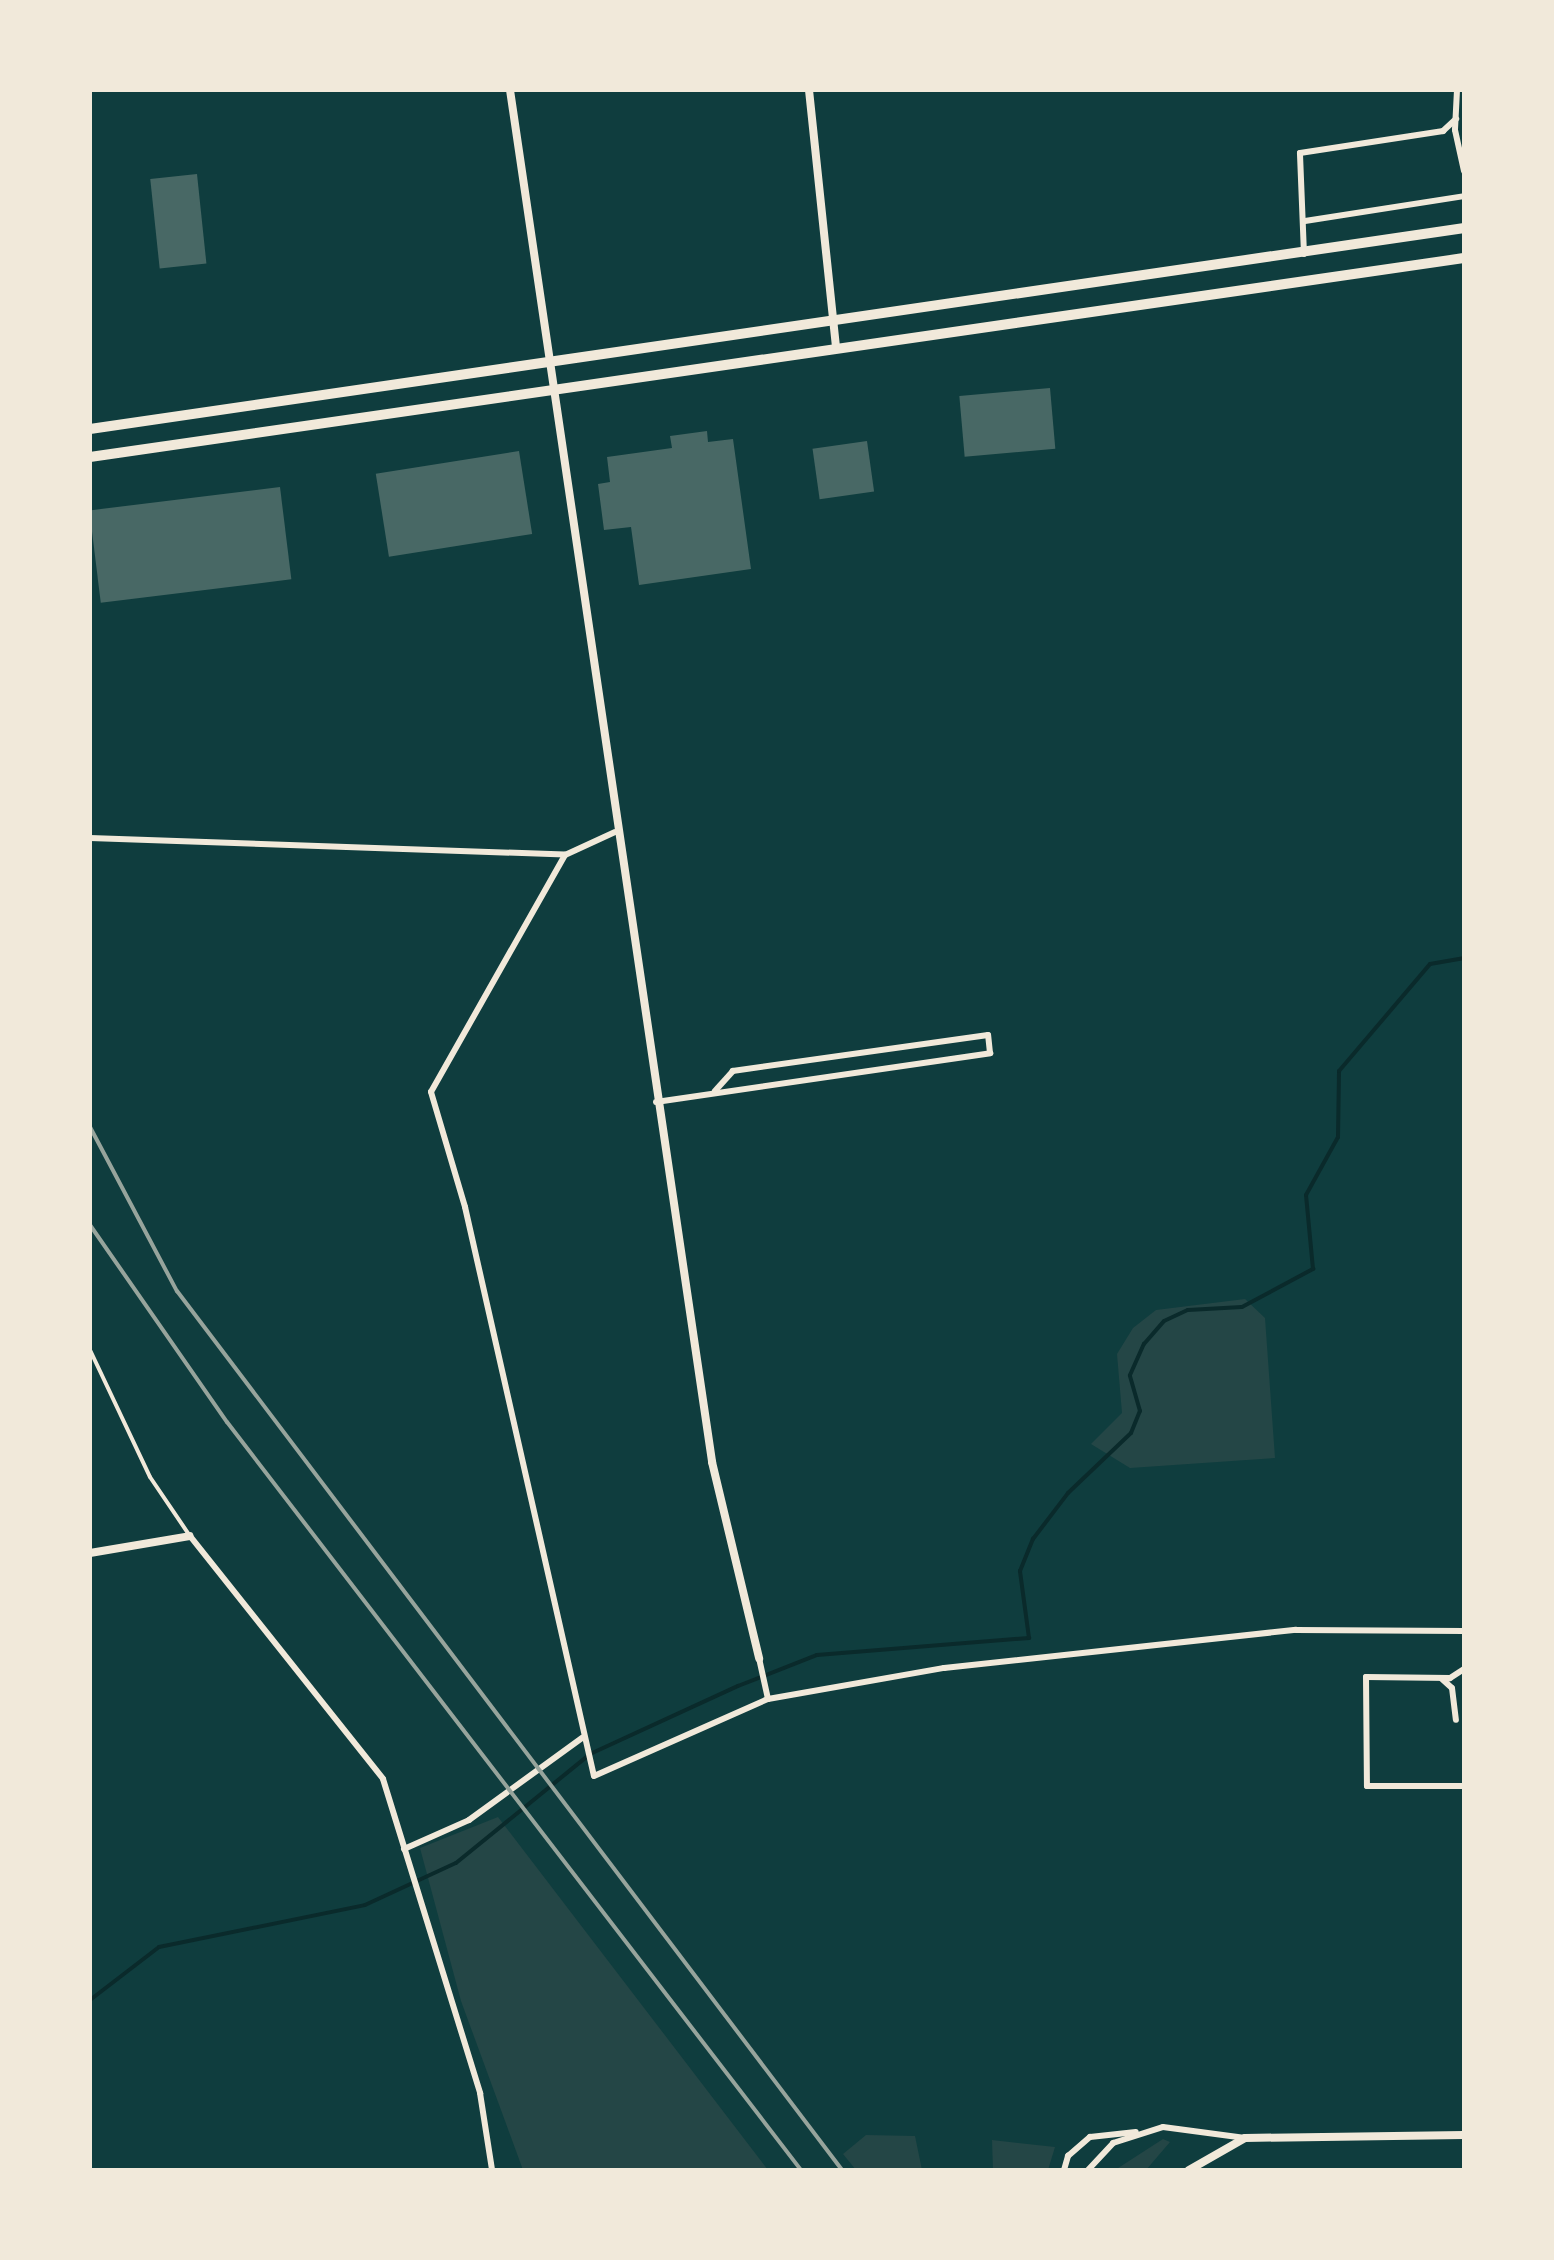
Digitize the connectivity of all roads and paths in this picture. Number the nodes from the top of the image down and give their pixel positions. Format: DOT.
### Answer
graph roads {
  1 [pos="510,90"];
  2 [pos="810,90"];
  3 [pos="1457,90"];
  4 [pos="1456,119"];
  5 [pos="1464,171"];
  6 [pos="1464,196"];
  7 [pos="1304,221"];
  8 [pos="1464,228"];
  9 [pos="1304,254"];
  10 [pos="1464,258"];
  11 [pos="834,321"];
  12 [pos="836,346"];
  13 [pos="545,358"];
  14 [pos="550,388"];
  15 [pos="90,428"];
  16 [pos="90,457"];
  17 [pos="615,832"];
  18 [pos="90,838"];
  19 [pos="565,856"];
  20 [pos="715,1091"];
  21 [pos="656,1102"];
  22 [pos="90,1350"];
  23 [pos="190,1536"];
  24 [pos="90,1553"];
  25 [pos="1464,1632"];
  26 [pos="759,1658"];
  27 [pos="1464,1669"];
  28 [pos="1441,1678"];
  29 [pos="768,1700"];
  30 [pos="1456,1720"];
  31 [pos="582,1738"];
  32 [pos="1464,1786"];
  33 [pos="404,1849"];
  34 [pos="1152,2130"];
  35 [pos="1464,2135"];
  36 [pos="1245,2138"];
  37 [pos="492,2170"];
  38 [pos="1064,2170"];
  39 [pos="1088,2170"];
  40 [pos="1190,2170"];
  1 -- 13 [label="street"];
  2 -- 11 [label="street"];
  3 -- 4 [label="street"];
  4 -- 5 [label="street"];
  4 -- 7 [label="street"];
  6 -- 7 [label="street"];
  7 -- 9 [label="street"];
  8 -- 9 [label="main road"];
  9 -- 11 [label="main road"];
  10 -- 12 [label="main road"];
  11 -- 12 [label="street"];
  11 -- 13 [label="main road"];
  12 -- 14 [label="main road"];
  13 -- 14 [label="street"];
  13 -- 15 [label="main road"];
  14 -- 16 [label="main road"];
  14 -- 17 [label="street"];
  17 -- 19 [label="street"];
  17 -- 21 [label="street"];
  18 -- 19 [label="street"];
  19 -- 31 [label="street"];
  20 -- 20 [label="street"];
  20 -- 21 [label="street"];
  21 -- 26 [label="street"];
  22 -- 23 [label="lane"];
  23 -- 24 [label="street"];
  23 -- 33 [label="street"];
  25 -- 29 [label="street"];
  26 -- 29 [label="street"];
  27 -- 28 [label="street"];
  28 -- 30 [label="street"];
  28 -- 32 [label="street"];
  29 -- 31 [label="street"];
  31 -- 33 [label="street"];
  33 -- 37 [label="street"];
  34 -- 36 [label="street"];
  34 -- 38 [label="street"];
  34 -- 39 [label="street"];
  35 -- 36 [label="street"];
  36 -- 40 [label="street"];
}
